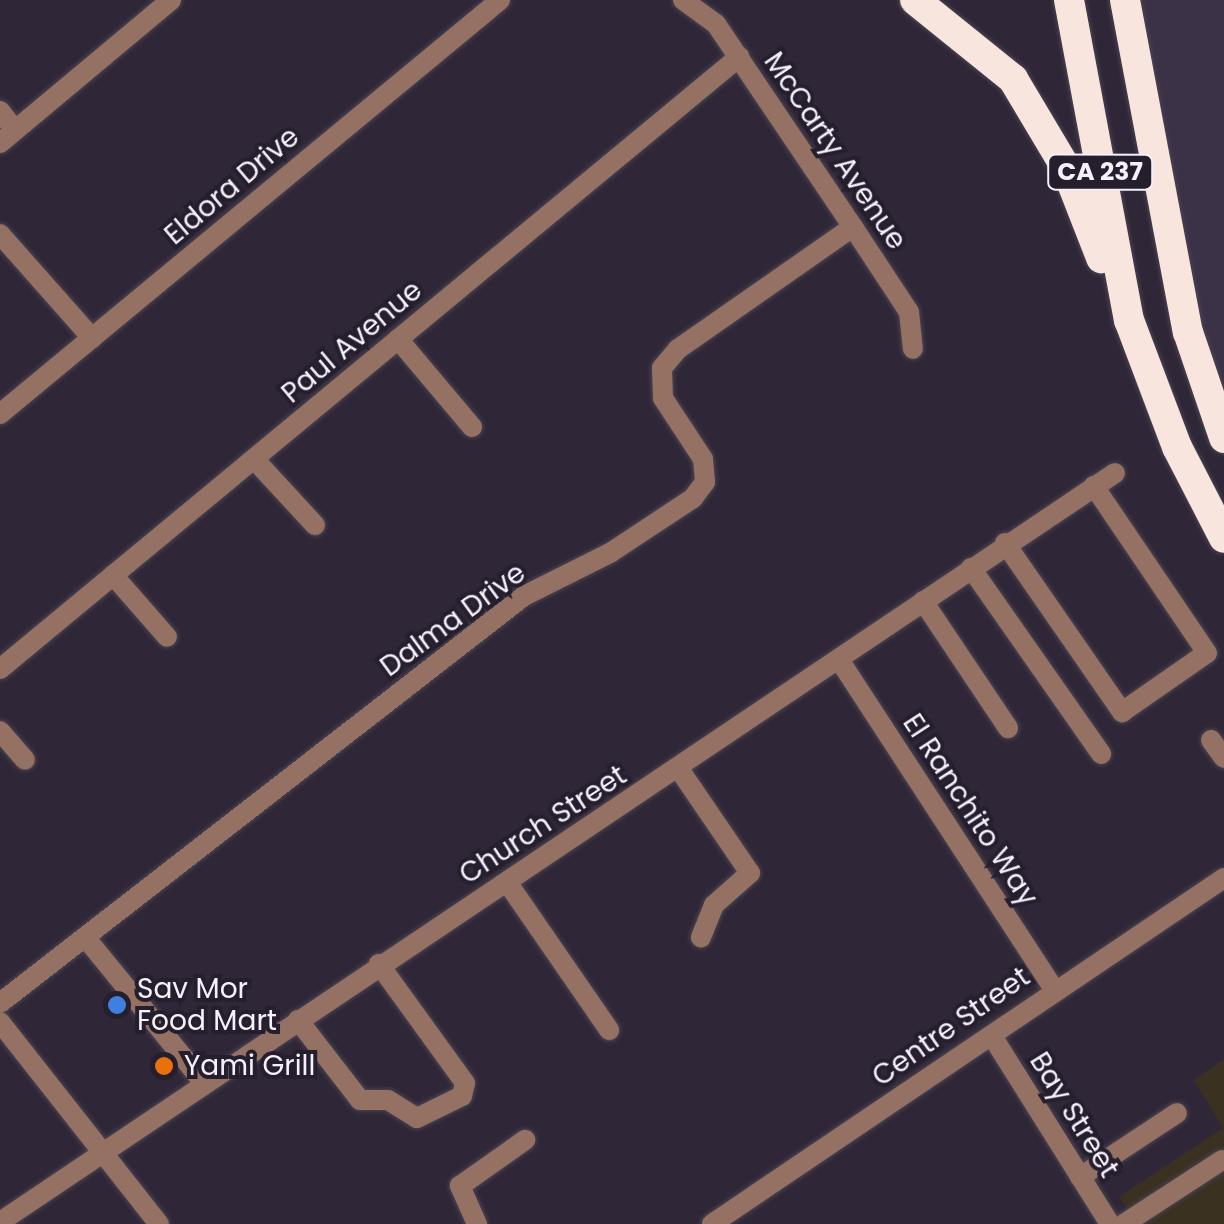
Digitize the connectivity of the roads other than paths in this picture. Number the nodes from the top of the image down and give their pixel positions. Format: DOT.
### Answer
graph roads {
  1 [pos="171,0"];
  2 [pos="500,0"];
  3 [pos="683,0"];
  4 [pos="915,0"];
  5 [pos="1069,0"];
  6 [pos="1127,5"];
  7 [pos="738,57"];
  8 [pos="0,111"];
  9 [pos="8,137"];
  10 [pos="853,227"];
  11 [pos="0,234"];
  12 [pos="1129,320"];
  13 [pos="92,338"];
  14 [pos="398,339"];
  15 [pos="913,349"];
  16 [pos="1217,398"];
  17 [pos="0,414"];
  18 [pos="472,427"];
  19 [pos="1224,438"];
  20 [pos="254,458"];
  21 [pos="1115,473"];
  22 [pos="1094,486"];
  23 [pos="315,525"];
  24 [pos="1224,538"];
  25 [pos="1005,544"];
  26 [pos="971,568"];
  27 [pos="113,576"];
  28 [pos="924,602"];
  29 [pos="168,637"];
  30 [pos="840,661"];
  31 [pos="0,669"];
  32 [pos="1008,728"];
  33 [pos="0,731"];
  34 [pos="1211,740"];
  35 [pos="1101,754"];
  36 [pos="1224,758"];
  37 [pos="25,760"];
  38 [pos="679,769"];
  39 [pos="1224,878"];
  40 [pos="507,882"];
  41 [pos="85,937"];
  42 [pos="701,937"];
  43 [pos="379,964"];
  44 [pos="1054,989"];
  45 [pos="0,1003"];
  46 [pos="298,1020"];
  47 [pos="0,1022"];
  48 [pos="610,1030"];
  49 [pos="992,1036"];
  50 [pos="204,1083"];
  51 [pos="1177,1113"];
  52 [pos="525,1140"];
  53 [pos="106,1149"];
  54 [pos="1222,1160"];
  55 [pos="1080,1177"];
  56 [pos="0,1222"];
  57 [pos="159,1224"];
  58 [pos="477,1224"];
  59 [pos="712,1224"];
  60 [pos="1110,1224"];
  61 [pos="1124,1224"];
  1 -- 9 [label="street"];
  2 -- 13 [label="street, Eldora Drive"];
  3 -- 7 [label="street, McCarty Avenue"];
  4 -- 12 [label="highway"];
  5 -- 12 [label="highway, CA 237"];
  6 -- 16 [label="highway, CA 237"];
  7 -- 10 [label="street, McCarty Avenue"];
  7 -- 14 [label="street, Paul Avenue"];
  8 -- 9 [label="street"];
  10 -- 15 [label="street, McCarty Avenue"];
  10 -- 41 [label="street, Dalma Drive"];
  11 -- 13 [label="street"];
  12 -- 24 [label="highway, CA 237"];
  13 -- 17 [label="street, Eldora Drive"];
  14 -- 18 [label="street"];
  14 -- 20 [label="street, Paul Avenue"];
  16 -- 19 [label="highway, CA 237"];
  20 -- 23 [label="street"];
  20 -- 27 [label="street, Paul Avenue"];
  21 -- 22 [label="street, Church Street"];
  22 -- 25 [label="street, Church Street"];
  22 -- 25 [label="street"];
  25 -- 26 [label="street, Church Street"];
  26 -- 28 [label="street, Church Street"];
  26 -- 35 [label="street"];
  27 -- 29 [label="street"];
  27 -- 31 [label="street, Paul Avenue"];
  28 -- 30 [label="street, Church Street"];
  28 -- 32 [label="street"];
  30 -- 38 [label="street, Church Street"];
  30 -- 44 [label="street, El Ranchito Way"];
  33 -- 37 [label="street"];
  34 -- 36 [label="street"];
  38 -- 40 [label="street, Church Street"];
  38 -- 42 [label="street"];
  39 -- 44 [label="street, Centre Street"];
  40 -- 43 [label="street, Church Street"];
  40 -- 48 [label="street"];
  41 -- 45 [label="street, Dalma Drive"];
  41 -- 50 [label="street"];
  43 -- 46 [label="street, Church Street"];
  43 -- 46 [label="street"];
  44 -- 49 [label="street, Centre Street"];
  46 -- 50 [label="street, Church Street"];
  47 -- 53 [label="street"];
  49 -- 55 [label="street, Bay Street"];
  49 -- 59 [label="street, Centre Street"];
  50 -- 53 [label="street, Church Street"];
  51 -- 55 [label="street"];
  52 -- 58 [label="street"];
  53 -- 56 [label="street, Church Street"];
  53 -- 57 [label="street"];
  54 -- 61 [label="street"];
  55 -- 60 [label="street, Bay Street"];
}
